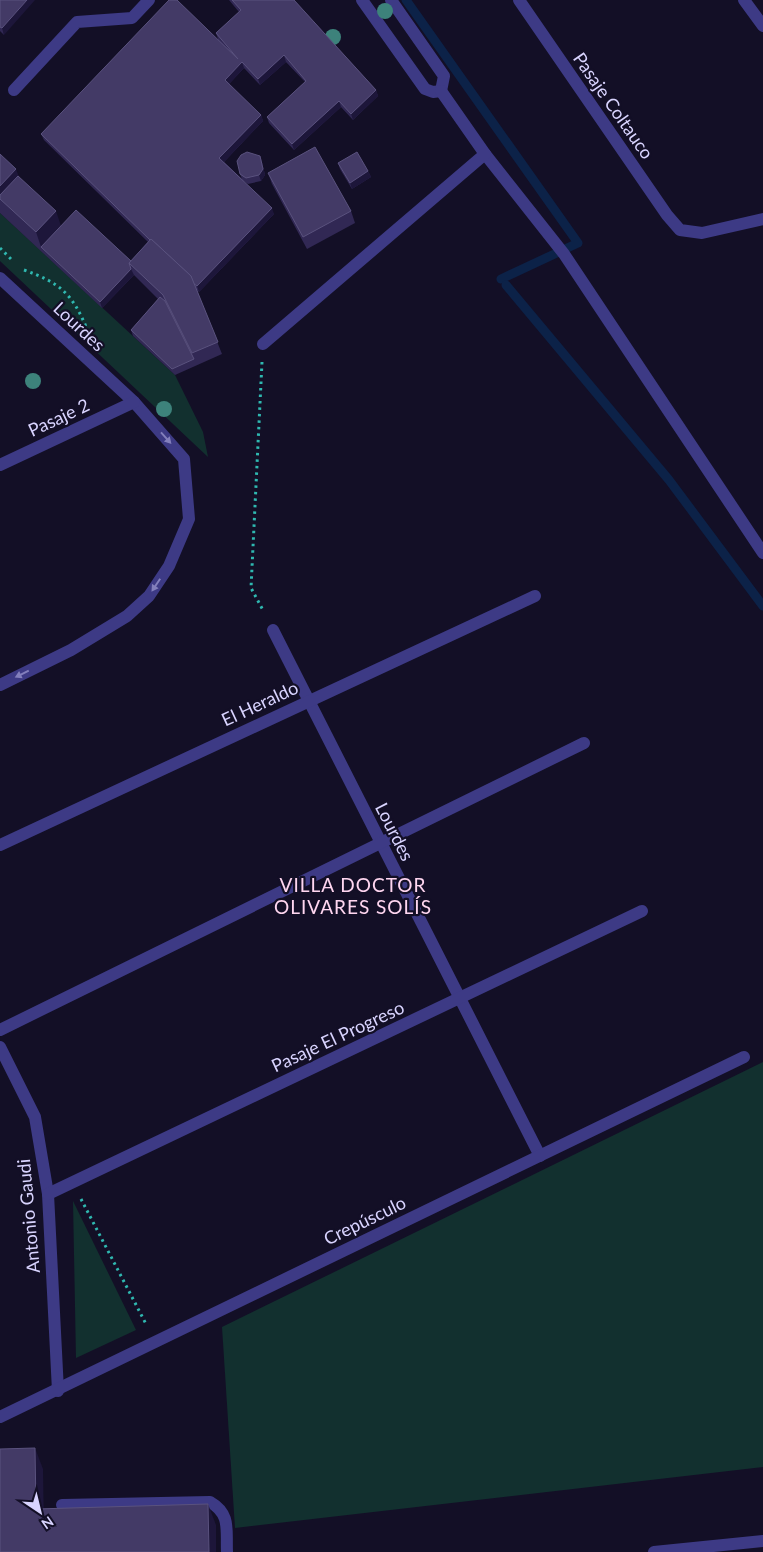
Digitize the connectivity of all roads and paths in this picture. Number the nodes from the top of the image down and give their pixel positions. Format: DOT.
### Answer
graph roads {
  1 [pos="149,0"];
  2 [pos="362,0"];
  3 [pos="392,0"];
  4 [pos="520,0"];
  5 [pos="744,0"];
  6 [pos="763,26"];
  7 [pos="14,90"];
  8 [pos="441,91"];
  9 [pos="485,154"];
  10 [pos="763,219"];
  11 [pos="0,248"];
  12 [pos="0,278"];
  13 [pos="91,334"];
  14 [pos="263,344"];
  15 [pos="134,402"];
  16 [pos="0,465"];
  17 [pos="763,553"];
  18 [pos="535,596"];
  19 [pos="273,630"];
  20 [pos="0,684"];
  21 [pos="308,701"];
  22 [pos="584,743"];
  23 [pos="380,843"];
  24 [pos="0,845"];
  25 [pos="642,911"];
  26 [pos="460,998"];
  27 [pos="0,1030"];
  28 [pos="0,1047"];
  29 [pos="744,1057"];
  30 [pos="540,1156"];
  31 [pos="72,1182"];
  32 [pos="48,1194"];
  33 [pos="156,1342"];
  34 [pos="58,1391"];
  35 [pos="0,1417"];
  36 [pos="62,1505"];
  37 [pos="763,1541"];
  38 [pos="227,1552"];
  39 [pos="654,1552"];
  1 -- 7 [label="street"];
  2 -- 8 [label="street"];
  3 -- 8 [label="street"];
  4 -- 10 [label="street, Pasaje Coltauco"];
  5 -- 6 [label="street"];
  8 -- 9 [label="street"];
  9 -- 14 [label="street"];
  9 -- 17 [label="street"];
  11 -- 13 [label="path"];
  12 -- 15 [label="street, Lourdes"];
  14 -- 19 [label="path"];
  15 -- 16 [label="street, Pasaje 2"];
  15 -- 20 [label="street, Lourdes, one-way"];
  18 -- 21 [label="street, El Heraldo"];
  19 -- 21 [label="street, Lourdes"];
  21 -- 23 [label="street, Lourdes"];
  21 -- 24 [label="street, El Heraldo"];
  22 -- 23 [label="street"];
  23 -- 26 [label="street, Lourdes"];
  23 -- 27 [label="street"];
  25 -- 26 [label="street, Pasaje El Progreso"];
  26 -- 30 [label="street, Lourdes"];
  26 -- 31 [label="street, Pasaje El Progreso"];
  28 -- 32 [label="street, Antonio Gaudi"];
  29 -- 30 [label="street, Crepúsculo"];
  30 -- 33 [label="street, Crepúsculo"];
  31 -- 32 [label="street, Pasaje El Progreso"];
  31 -- 33 [label="path"];
  32 -- 34 [label="street, Antonio Gaudi"];
  33 -- 34 [label="street, Crepúsculo"];
  34 -- 35 [label="street, Crepúsculo"];
  36 -- 38 [label="street"];
  37 -- 39 [label="street"];
}
